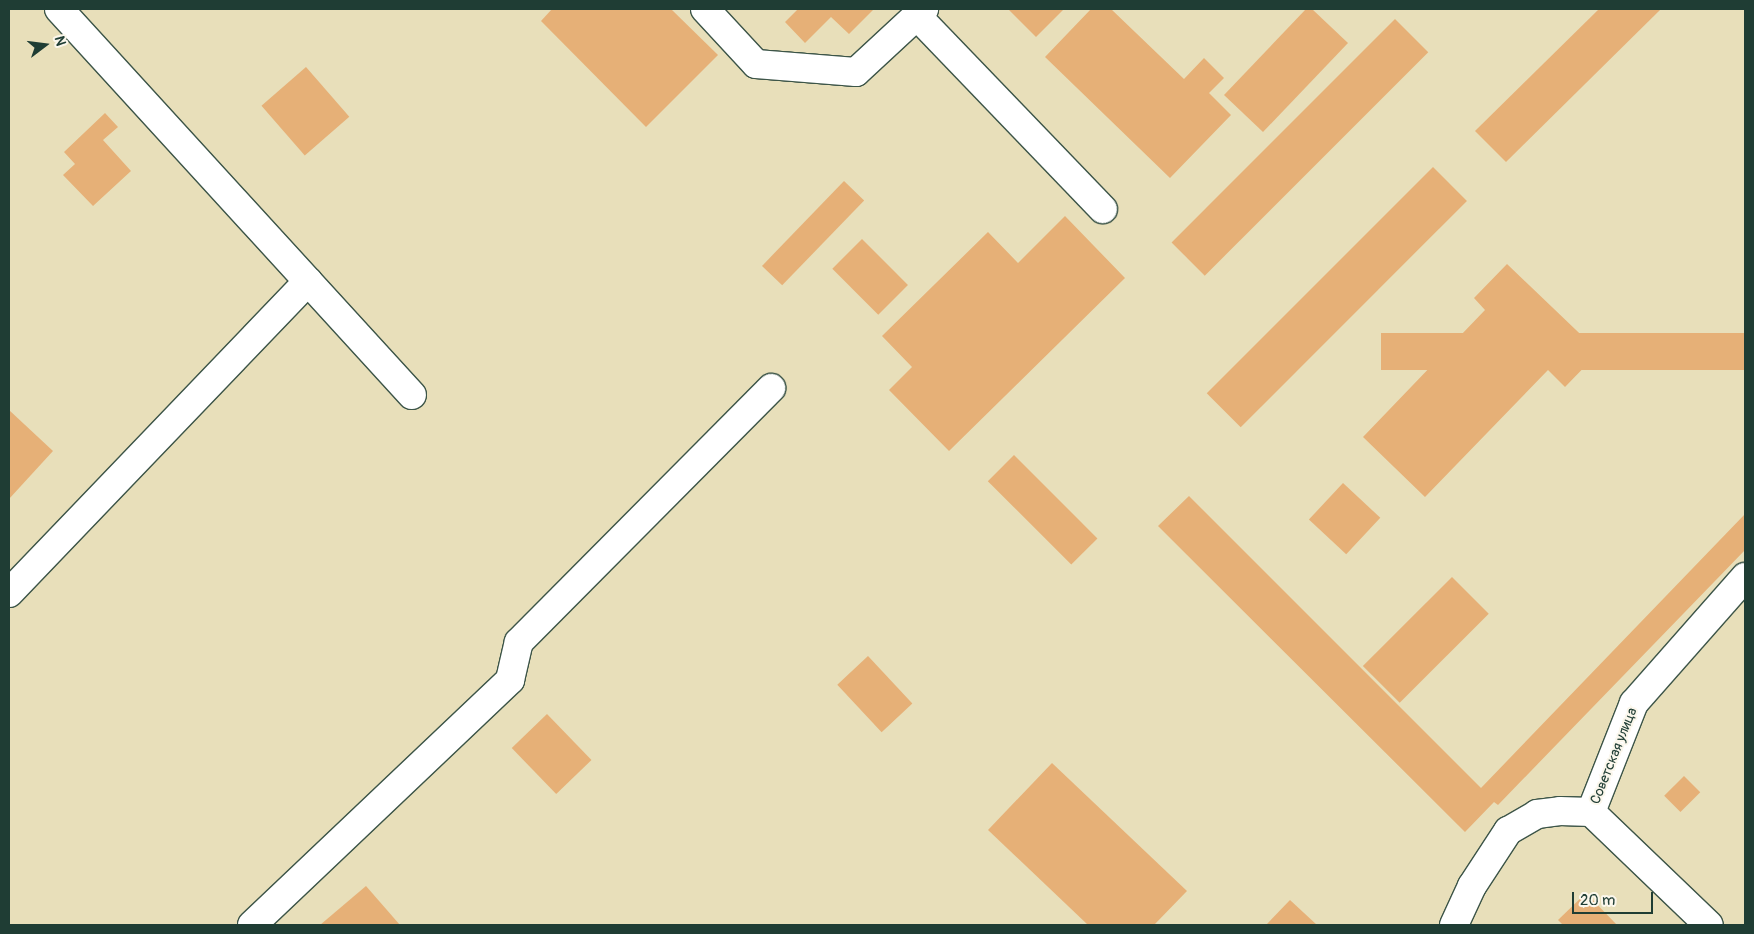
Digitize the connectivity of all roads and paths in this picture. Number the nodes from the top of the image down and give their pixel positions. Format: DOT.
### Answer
graph roads {
  1 [pos="59,9"];
  2 [pos="705,9"];
  3 [pos="921,12"];
  4 [pos="1103,209"];
  5 [pos="308,281"];
  6 [pos="771,388"];
  7 [pos="412,395"];
  8 [pos="1745,577"];
  9 [pos="9,593"];
  10 [pos="1591,812"];
  11 [pos="252,925"];
  12 [pos="1454,925"];
  13 [pos="1709,925"];
  1 -- 5 [label="street"];
  2 -- 3 [label="street"];
  3 -- 4 [label="street"];
  5 -- 7 [label="street"];
  5 -- 9 [label="street"];
  6 -- 11 [label="street"];
  8 -- 10 [label="street, Советская улица"];
  10 -- 12 [label="street"];
  10 -- 13 [label="street, Советская улица"];
}
